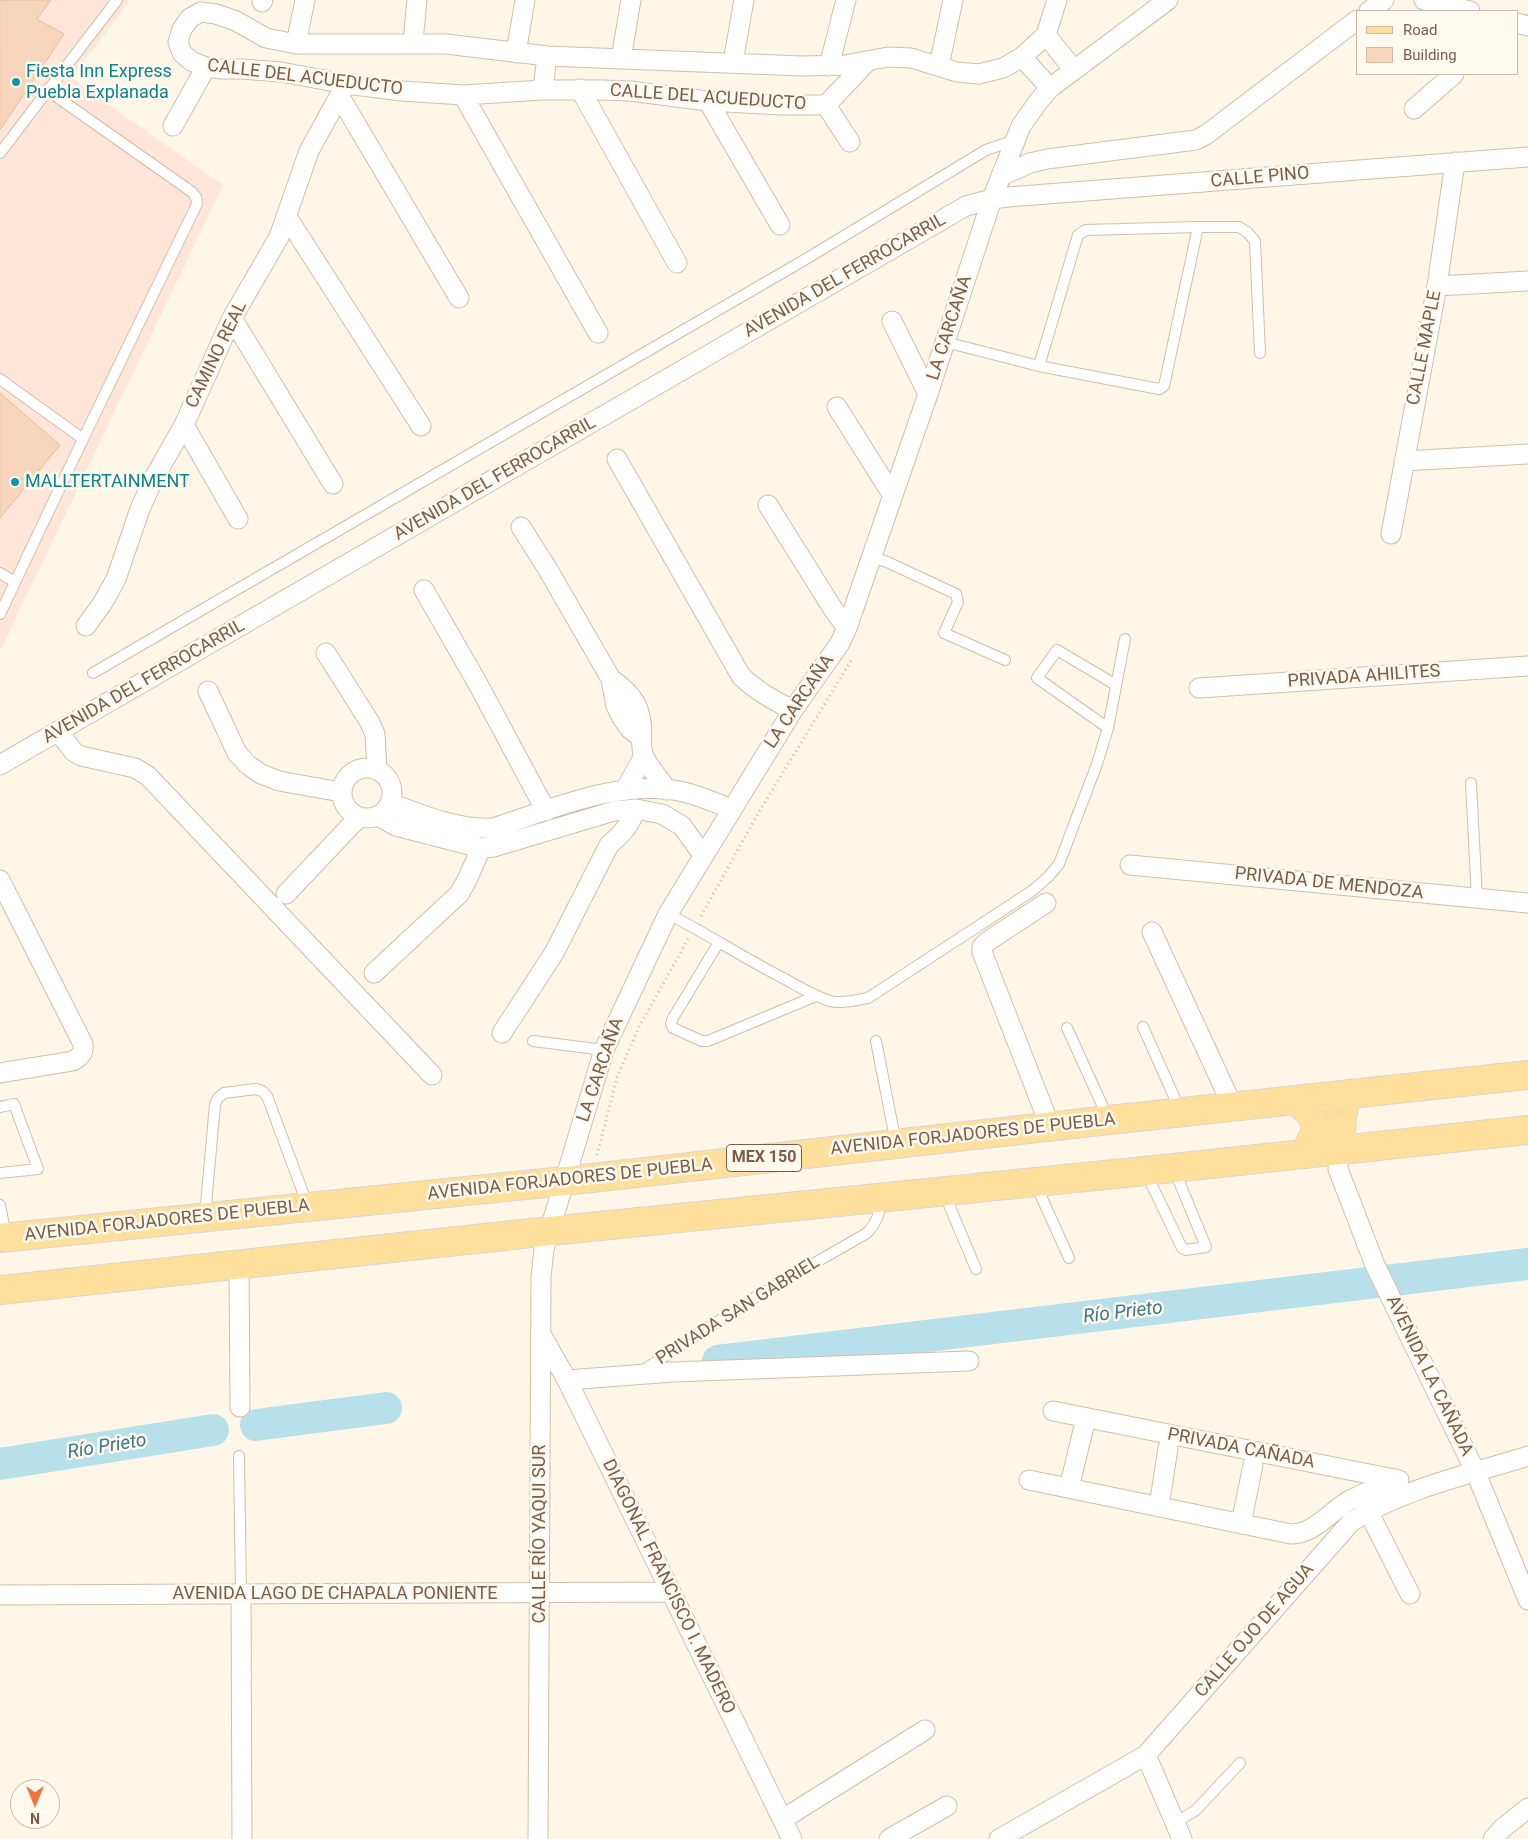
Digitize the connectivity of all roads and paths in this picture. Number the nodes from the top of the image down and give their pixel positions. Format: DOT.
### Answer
graph roads {
  1 [pos="117,0"];
  2 [pos="305,0"];
  3 [pos="417,0"];
  4 [pos="525,0"];
  5 [pos="630,0"];
  6 [pos="744,0"];
  7 [pos="846,0"];
  8 [pos="953,0"];
  9 [pos="1057,0"];
  10 [pos="1168,0"];
  11 [pos="1384,0"];
  12 [pos="1424,0"];
  13 [pos="1370,10"];
  14 [pos="1466,10"];
  15 [pos="1356,21"];
  16 [pos="1046,35"];
  17 [pos="413,42"];
  18 [pos="296,44"];
  19 [pos="516,53"];
  20 [pos="547,56"];
  21 [pos="1022,57"];
  22 [pos="621,59"];
  23 [pos="733,62"];
  24 [pos="867,62"];
  25 [pos="829,66"];
  26 [pos="939,66"];
  27 [pos="206,67"];
  28 [pos="1074,70"];
  29 [pos="1453,75"];
  30 [pos="1050,88"];
  31 [pos="580,89"];
  32 [pos="47,90"];
  33 [pos="343,90"];
  34 [pos="543,90"];
  35 [pos="463,95"];
  36 [pos="708,101"];
  37 [pos="826,105"];
  38 [pos="1414,109"];
  39 [pos="172,126"];
  40 [pos="850,142"];
  41 [pos="1013,147"];
  42 [pos="0,153"];
  43 [pos="1528,157"];
  44 [pos="1454,162"];
  45 [pos="1000,176"];
  46 [pos="992,199"];
  47 [pos="288,217"];
  48 [pos="780,225"];
  49 [pos="1198,227"];
  50 [pos="677,263"];
  51 [pos="1528,281"];
  52 [pos="1437,286"];
  53 [pos="458,298"];
  54 [pos="232,318"];
  55 [pos="892,321"];
  56 [pos="598,334"];
  57 [pos="945,342"];
  58 [pos="1260,353"];
  59 [pos="1039,366"];
  60 [pos="0,378"];
  61 [pos="928,394"];
  62 [pos="836,407"];
  63 [pos="184,425"];
  64 [pos="421,426"];
  65 [pos="83,439"];
  66 [pos="1528,454"];
  67 [pos="618,459"];
  68 [pos="1404,461"];
  69 [pos="334,484"];
  70 [pos="893,496"];
  71 [pos="768,504"];
  72 [pos="238,519"];
  73 [pos="521,527"];
  74 [pos="1391,534"];
  75 [pos="872,557"];
  76 [pos="0,572"];
  77 [pos="15,582"];
  78 [pos="424,590"];
  79 [pos="0,614"];
  80 [pos="86,626"];
  81 [pos="847,628"];
  82 [pos="1125,639"];
  83 [pos="326,653"];
  84 [pos="1005,660"];
  85 [pos="1528,666"];
  86 [pos="93,673"];
  87 [pos="1116,685"];
  88 [pos="1199,688"];
  89 [pos="208,691"];
  90 [pos="793,710"];
  91 [pos="1108,728"];
  92 [pos="58,731"];
  93 [pos="642,747"];
  94 [pos="0,765"];
  95 [pos="377,770"];
  96 [pos="1471,783"];
  97 [pos="625,790"];
  98 [pos="667,790"];
  99 [pos="341,792"];
  100 [pos="636,809"];
  101 [pos="731,809"];
  102 [pos="546,811"];
  103 [pos="376,812"];
  104 [pos="595,816"];
  105 [pos="609,845"];
  106 [pos="481,848"];
  107 [pos="703,855"];
  108 [pos="1130,865"];
  109 [pos="0,880"];
  110 [pos="286,894"];
  111 [pos="1477,898"];
  112 [pos="1046,903"];
  113 [pos="1528,904"];
  114 [pos="668,914"];
  115 [pos="1152,932"];
  116 [pos="719,942"];
  117 [pos="374,973"];
  118 [pos="816,996"];
  119 [pos="1142,1026"];
  120 [pos="1067,1028"];
  121 [pos="502,1033"];
  122 [pos="533,1041"];
  123 [pos="876,1041"];
  124 [pos="604,1050"];
  125 [pos="0,1073"];
  126 [pos="432,1075"];
  127 [pos="1528,1075"];
  128 [pos="1346,1095"];
  129 [pos="1295,1100"];
  130 [pos="0,1107"];
  131 [pos="1233,1107"];
  132 [pos="1181,1113"];
  133 [pos="1109,1120"];
  134 [pos="1050,1126"];
  135 [pos="1528,1130"];
  136 [pos="896,1144"];
  137 [pos="1339,1150"];
  138 [pos="1305,1153"];
  139 [pos="1174,1168"];
  140 [pos="1145,1171"];
  141 [pos="0,1173"];
  142 [pos="565,1181"];
  143 [pos="1035,1183"];
  144 [pos="944,1192"];
  145 [pos="881,1198"];
  146 [pos="0,1204"];
  147 [pos="308,1207"];
  148 [pos="205,1216"];
  149 [pos="550,1231"];
  150 [pos="3,1237"];
  151 [pos="1069,1258"];
  152 [pos="239,1265"];
  153 [pos="976,1269"];
  154 [pos="0,1290"];
  155 [pos="542,1336"];
  156 [pos="970,1360"];
  157 [pos="638,1374"];
  158 [pos="567,1380"];
  159 [pos="240,1407"];
  160 [pos="1053,1411"];
  161 [pos="1086,1418"];
  162 [pos="1168,1448"];
  163 [pos="239,1456"];
  164 [pos="1528,1456"];
  165 [pos="1253,1465"];
  166 [pos="1476,1473"];
  167 [pos="1396,1479"];
  168 [pos="1029,1480"];
  169 [pos="1430,1485"];
  170 [pos="1069,1488"];
  171 [pos="1159,1507"];
  172 [pos="1368,1511"];
  173 [pos="1240,1524"];
  174 [pos="671,1592"];
  175 [pos="241,1594"];
  176 [pos="539,1594"];
  177 [pos="1410,1594"];
  178 [pos="0,1595"];
  179 [pos="1528,1600"];
  180 [pos="925,1730"];
  181 [pos="1146,1756"];
  182 [pos="1240,1764"];
  183 [pos="947,1806"];
  184 [pos="1528,1808"];
  185 [pos="783,1819"];
  186 [pos="1178,1831"];
  187 [pos="242,1839"];
  188 [pos="538,1839"];
  189 [pos="792,1839"];
  190 [pos="889,1839"];
  191 [pos="999,1839"];
  192 [pos="1493,1839"];
  1 -- 32 [label="lane"];
  2 -- 18 [label="street"];
  3 -- 17 [label="street"];
  4 -- 19 [label="street"];
  5 -- 22 [label="street"];
  6 -- 23 [label="street"];
  7 -- 25 [label="street"];
  8 -- 26 [label="street"];
  9 -- 16 [label="street"];
  10 -- 28 [label="street"];
  11 -- 13 [label="street"];
  12 -- 14 [label="street"];
  15 -- 45 [label="street"];
  16 -- 21 [label="street, CALLE DEL ACUEDUCTO"];
  16 -- 28 [label="street"];
  17 -- 18 [label="street, CALLE DEL ACUEDUCTO"];
  17 -- 19 [label="street, CALLE DEL ACUEDUCTO"];
  18 -- 27 [label="street, CALLE DEL ACUEDUCTO"];
  19 -- 20 [label="street, CALLE DEL ACUEDUCTO"];
  20 -- 22 [label="street, CALLE DEL ACUEDUCTO"];
  20 -- 34 [label="street"];
  21 -- 26 [label="street, CALLE DEL ACUEDUCTO"];
  21 -- 30 [label="street"];
  22 -- 23 [label="street, CALLE DEL ACUEDUCTO"];
  23 -- 25 [label="street, CALLE DEL ACUEDUCTO"];
  24 -- 25 [label="street, CALLE DEL ACUEDUCTO"];
  24 -- 26 [label="street, CALLE DEL ACUEDUCTO"];
  24 -- 37 [label="street, CALLE DEL ACUEDUCTO"];
  27 -- 33 [label="street, CALLE DEL ACUEDUCTO"];
  27 -- 39 [label="street"];
  28 -- 30 [label="street"];
  29 -- 38 [label="street"];
  30 -- 41 [label="street"];
  31 -- 34 [label="street, CALLE DEL ACUEDUCTO"];
  31 -- 36 [label="street, CALLE DEL ACUEDUCTO"];
  31 -- 50 [label="street"];
  32 -- 42 [label="lane"];
  32 -- 65 [label="lane"];
  33 -- 35 [label="street, CALLE DEL ACUEDUCTO"];
  33 -- 47 [label="street, CAMINO REAL"];
  33 -- 53 [label="street"];
  34 -- 35 [label="street, CALLE DEL ACUEDUCTO"];
  35 -- 56 [label="street"];
  36 -- 37 [label="street, CALLE DEL ACUEDUCTO"];
  36 -- 48 [label="street"];
  37 -- 40 [label="street"];
  41 -- 45 [label="street, LA CARCAÑA"];
  41 -- 86 [label="lane"];
  43 -- 44 [label="street, CALLE PINO"];
  44 -- 46 [label="street, CALLE PINO"];
  44 -- 52 [label="street, CALLE MAPLE"];
  45 -- 46 [label="street, LA CARCAÑA"];
  46 -- 57 [label="street, LA CARCAÑA"];
  46 -- 92 [label="street, AVENIDA DEL FERROCARRIL"];
  47 -- 54 [label="street, CAMINO REAL"];
  47 -- 64 [label="street"];
  49 -- 58 [label="lane"];
  49 -- 59 [label="lane"];
  49 -- 59 [label="lane"];
  51 -- 52 [label="street"];
  52 -- 68 [label="street, CALLE MAPLE"];
  54 -- 63 [label="street, CAMINO REAL"];
  54 -- 69 [label="street"];
  55 -- 61 [label="street"];
  57 -- 59 [label="lane"];
  57 -- 61 [label="street, LA CARCAÑA"];
  60 -- 65 [label="lane"];
  61 -- 70 [label="street, LA CARCAÑA"];
  62 -- 70 [label="street"];
  63 -- 72 [label="street"];
  63 -- 80 [label="street, CAMINO REAL"];
  65 -- 77 [label="lane"];
  66 -- 68 [label="street"];
  67 -- 90 [label="street"];
  68 -- 74 [label="street, CALLE MAPLE"];
  70 -- 75 [label="street, LA CARCAÑA"];
  71 -- 81 [label="street"];
  73 -- 93 [label="street"];
  75 -- 81 [label="street, LA CARCAÑA"];
  75 -- 84 [label="lane"];
  76 -- 77 [label="lane"];
  77 -- 79 [label="lane"];
  78 -- 102 [label="street"];
  81 -- 90 [label="street, LA CARCAÑA"];
  82 -- 87 [label="lane"];
  83 -- 95 [label="street"];
  85 -- 88 [label="street, PRIVADA AHILITES"];
  87 -- 91 [label="lane"];
  87 -- 91 [label="lane"];
  89 -- 99 [label="street"];
  90 -- 101 [label="street, LA CARCAÑA"];
  91 -- 118 [label="lane"];
  92 -- 94 [label="street, AVENIDA DEL FERROCARRIL"];
  92 -- 126 [label="street"];
  93 -- 97 [label="street"];
  93 -- 98 [label="street"];
  95 -- 99 [label="street"];
  95 -- 103 [label="street"];
  96 -- 111 [label="lane"];
  97 -- 98 [label="street"];
  97 -- 102 [label="street"];
  98 -- 101 [label="street"];
  99 -- 103 [label="street"];
  100 -- 104 [label="street"];
  100 -- 105 [label="street"];
  100 -- 107 [label="street"];
  101 -- 107 [label="street, LA CARCAÑA"];
  102 -- 103 [label="street"];
  103 -- 106 [label="street"];
  103 -- 110 [label="street"];
  104 -- 105 [label="street"];
  104 -- 106 [label="street"];
  105 -- 121 [label="street"];
  106 -- 117 [label="street"];
  107 -- 114 [label="street, LA CARCAÑA"];
  108 -- 111 [label="street, PRIVADA DE MENDOZA"];
  109 -- 125 [label="street"];
  111 -- 113 [label="street, PRIVADA DE MENDOZA"];
  112 -- 134 [label="street"];
  114 -- 116 [label="lane"];
  114 -- 124 [label="street, LA CARCAÑA"];
  115 -- 131 [label="street"];
  116 -- 118 [label="lane"];
  116 -- 118 [label="lane"];
  119 -- 132 [label="lane"];
  120 -- 133 [label="lane"];
  122 -- 124 [label="lane"];
  123 -- 136 [label="lane"];
  124 -- 142 [label="street, LA CARCAÑA"];
  127 -- 128 [label="main road, AVENIDA FORJADORES DE PUEBLA / MEX 150"];
  128 -- 129 [label="main road, AVENIDA FORJADORES DE PUEBLA / MEX 150"];
  128 -- 137 [label="main road"];
  129 -- 131 [label="main road, AVENIDA FORJADORES DE PUEBLA / MEX 150"];
  129 -- 138 [label="main road"];
  130 -- 141 [label="lane"];
  131 -- 132 [label="main road, AVENIDA FORJADORES DE PUEBLA / MEX 150"];
  132 -- 133 [label="main road, AVENIDA FORJADORES DE PUEBLA / MEX 150"];
  133 -- 134 [label="main road, AVENIDA FORJADORES DE PUEBLA / MEX 150"];
  134 -- 136 [label="main road, AVENIDA FORJADORES DE PUEBLA / MEX 150"];
  135 -- 137 [label="main road"];
  136 -- 142 [label="main road, AVENIDA FORJADORES DE PUEBLA / MEX 150"];
  137 -- 138 [label="main road"];
  137 -- 166 [label="street, AVENIDA LA CAÑADA"];
  138 -- 139 [label="main road"];
  139 -- 140 [label="main road"];
  139 -- 140 [label="lane"];
  140 -- 143 [label="main road"];
  142 -- 147 [label="main road, AVENIDA FORJADORES DE PUEBLA / MEX 150"];
  142 -- 149 [label="street, LA CARCAÑA"];
  143 -- 144 [label="main road"];
  143 -- 151 [label="lane"];
  144 -- 145 [label="main road"];
  144 -- 153 [label="lane"];
  145 -- 149 [label="main road"];
  145 -- 157 [label="lane, PRIVADA SAN GABRIEL"];
  146 -- 150 [label="lane"];
  147 -- 148 [label="main road, AVENIDA FORJADORES DE PUEBLA / MEX 150"];
  147 -- 148 [label="lane"];
  148 -- 150 [label="main road, AVENIDA FORJADORES DE PUEBLA / MEX 150"];
  149 -- 152 [label="main road"];
  149 -- 155 [label="street, CALLE RÍO YAQUI SUR"];
  152 -- 154 [label="main road"];
  152 -- 159 [label="street"];
  155 -- 158 [label="street, DIAGONAL FRANCISCO I. MADERO"];
  155 -- 176 [label="street, CALLE RÍO YAQUI SUR"];
  156 -- 157 [label="street"];
  157 -- 158 [label="street, PRIVADA SAN GABRIEL"];
  158 -- 174 [label="street, DIAGONAL FRANCISCO I. MADERO"];
  160 -- 161 [label="street, PRIVADA CAÑADA"];
  161 -- 167 [label="street, PRIVADA CAÑADA"];
  161 -- 170 [label="street"];
  162 -- 171 [label="street"];
  163 -- 175 [label="lane"];
  164 -- 166 [label="street, CALLE OJO DE AGUA"];
  165 -- 173 [label="street"];
  166 -- 169 [label="street, CALLE OJO DE AGUA"];
  166 -- 179 [label="street, AVENIDA LA CAÑADA"];
  167 -- 169 [label="street, PRIVADA CAÑADA"];
  167 -- 173 [label="street"];
  168 -- 170 [label="street"];
  169 -- 172 [label="street, CALLE OJO DE AGUA"];
  170 -- 171 [label="street"];
  171 -- 173 [label="street"];
  172 -- 177 [label="street"];
  172 -- 181 [label="street, CALLE OJO DE AGUA"];
  174 -- 176 [label="street, AVENIDA LAGO DE CHAPALA PONIENTE"];
  174 -- 185 [label="street, DIAGONAL FRANCISCO I. MADERO"];
  175 -- 176 [label="street, AVENIDA LAGO DE CHAPALA PONIENTE"];
  175 -- 178 [label="street, AVENIDA LAGO DE CHAPALA PONIENTE"];
  175 -- 187 [label="street"];
  176 -- 188 [label="street, CALLE RÍO YAQUI SUR"];
  180 -- 185 [label="street"];
  181 -- 186 [label="street"];
  181 -- 191 [label="street, CALLE OJO DE AGUA"];
  182 -- 186 [label="lane"];
  183 -- 190 [label="street"];
  184 -- 192 [label="street"];
  185 -- 189 [label="street, DIAGONAL FRANCISCO I. MADERO"];
}
